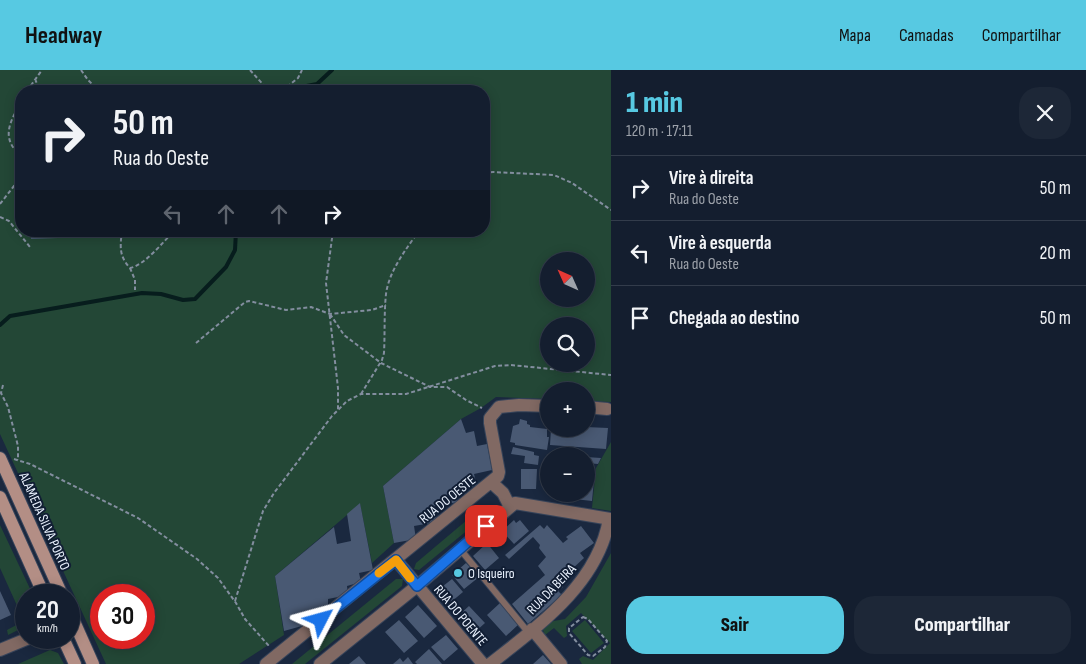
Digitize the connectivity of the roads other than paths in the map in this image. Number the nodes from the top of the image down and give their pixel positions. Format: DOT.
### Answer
graph roads {
  1 [pos="540,406"];
  2 [pos="595,407"];
  3 [pos="607,408"];
  4 [pos="4,458"];
  5 [pos="491,482"];
  6 [pos="0,497"];
  7 [pos="510,506"];
  8 [pos="610,519"];
  9 [pos="460,549"];
  10 [pos="396,560"];
  11 [pos="39,584"];
  12 [pos="57,584"];
  13 [pos="417,586"];
  14 [pos="530,631"];
  15 [pos="80,636"];
  16 [pos="15,644"];
  17 [pos="68,649"];
  18 [pos="0,650"];
  19 [pos="75,664"];
  20 [pos="94,664"];
  21 [pos="266,664"];
  22 [pos="320,664"];
  23 [pos="483,664"];
  24 [pos="490,664"];
  25 [pos="561,664"];
  1 -- 5 [label="street"];
  2 -- 3 [label="street"];
  4 -- 12 [label="main road, ALAMEDA SILVA PORTO"];
  5 -- 7 [label="street, RUA DO OESTE"];
  5 -- 10 [label="street, RUA DO OESTE"];
  6 -- 11 [label="main road"];
  7 -- 8 [label="street"];
  7 -- 9 [label="street"];
  8 -- 14 [label="street, RUA DA BEIRA"];
  9 -- 13 [label="street"];
  9 -- 14 [label="lane"];
  10 -- 13 [label="street"];
  10 -- 21 [label="street, RUA DO OESTE"];
  13 -- 22 [label="street"];
  13 -- 23 [label="street, RUA DO POENTE"];
  14 -- 24 [label="street, RUA DA BEIRA"];
  14 -- 25 [label="street"];
  15 -- 20 [label="main road"];
  16 -- 18 [label="street"];
  17 -- 19 [label="main road"];
}
